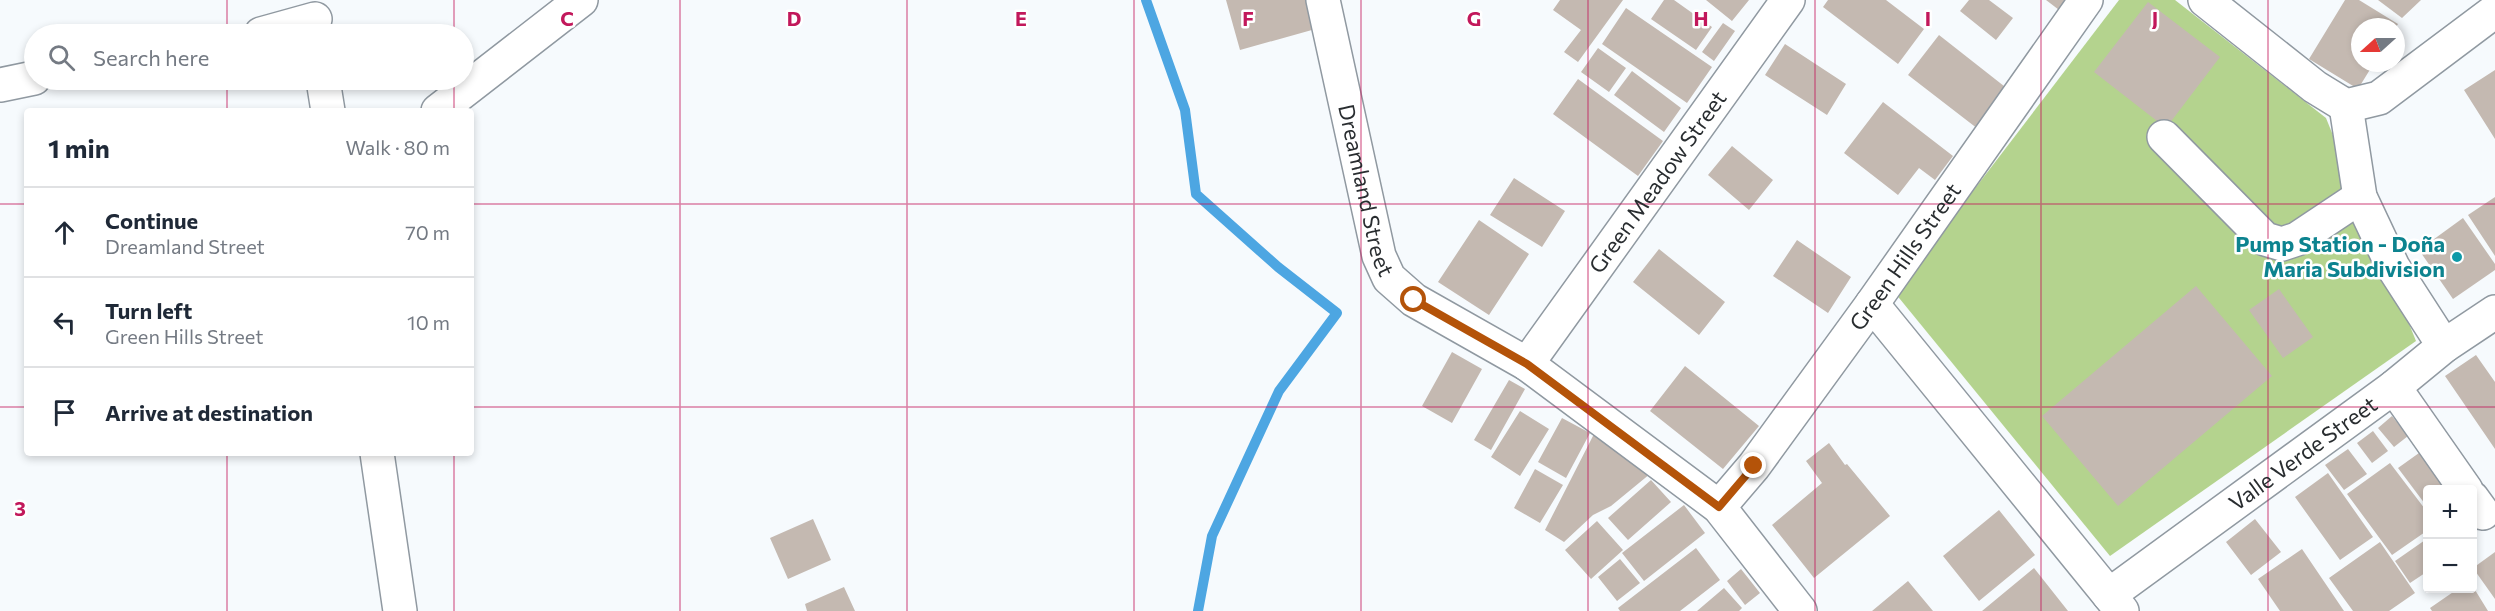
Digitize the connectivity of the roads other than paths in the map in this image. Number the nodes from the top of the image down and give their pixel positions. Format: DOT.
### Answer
graph roads {
  1 [pos="581,0"];
  2 [pos="1323,0"];
  3 [pos="1788,0"];
  4 [pos="2086,0"];
  5 [pos="2205,0"];
  6 [pos="2495,11"];
  7 [pos="315,18"];
  8 [pos="295,24"];
  9 [pos="24,80"];
  10 [pos="474,83"];
  11 [pos="0,85"];
  12 [pos="325,90"];
  13 [pos="465,90"];
  14 [pos="2346,106"];
  15 [pos="328,108"];
  16 [pos="442,108"];
  17 [pos="2163,137"];
  18 [pos="2360,197"];
  19 [pos="1872,304"];
  20 [pos="2495,312"];
  21 [pos="2444,346"];
  22 [pos="1527,364"];
  23 [pos="2394,387"];
  24 [pos="377,456"];
  25 [pos="2463,485"];
  26 [pos="1719,507"];
  27 [pos="2116,603"];
  28 [pos="400,611"];
  29 [pos="1800,611"];
  1 -- 10 [label="street"];
  2 -- 22 [label="street, Dreamland Street"];
  3 -- 22 [label="street, Green Meadow Street"];
  4 -- 19 [label="street, Green Hills Street"];
  5 -- 14 [label="street"];
  6 -- 14 [label="street"];
  7 -- 8 [label="street"];
  9 -- 11 [label="street"];
  12 -- 15 [label="street"];
  13 -- 16 [label="street"];
  14 -- 18 [label="street"];
  17 -- 18 [label="street"];
  18 -- 21 [label="street"];
  19 -- 26 [label="street, Green Hills Street"];
  19 -- 27 [label="street"];
  20 -- 21 [label="street, Valle Verde Street"];
  21 -- 23 [label="street, Valle Verde Street"];
  22 -- 26 [label="street, Dreamland Street"];
  23 -- 25 [label="street"];
  23 -- 27 [label="street, Valle Verde Street"];
  24 -- 28 [label="street"];
  26 -- 29 [label="street, Dreamland Street"];
}
